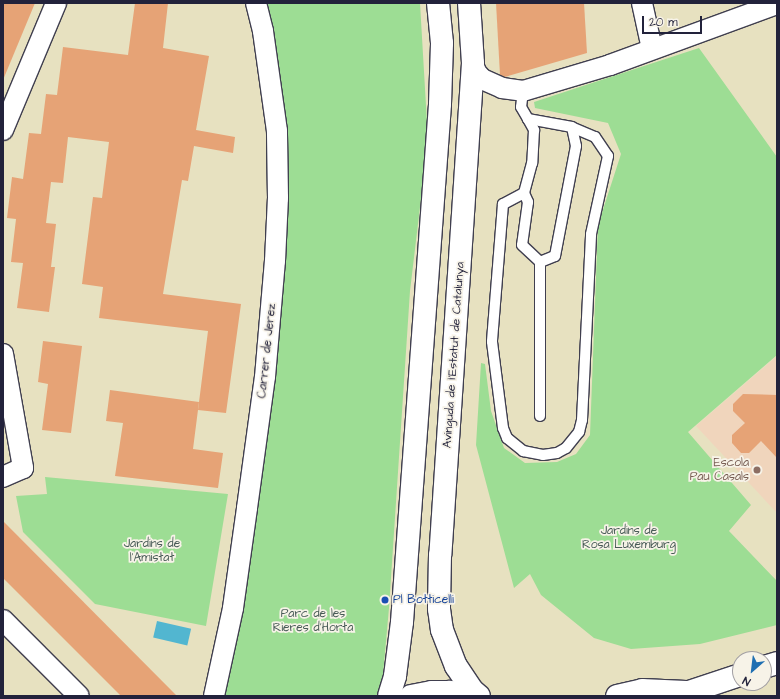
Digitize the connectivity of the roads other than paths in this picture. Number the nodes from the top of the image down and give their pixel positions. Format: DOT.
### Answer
graph roads {
  1 [pos="56,3"];
  2 [pos="256,3"];
  3 [pos="438,3"];
  4 [pos="469,3"];
  5 [pos="642,3"];
  6 [pos="777,4"];
  7 [pos="652,49"];
  8 [pos="473,63"];
  9 [pos="523,91"];
  10 [pos="528,119"];
  11 [pos="572,127"];
  12 [pos="3,130"];
  13 [pos="524,193"];
  14 [pos="540,262"];
  15 [pos="3,354"];
  16 [pos="540,416"];
  17 [pos="3,477"];
  18 [pos="3,620"];
  19 [pos="732,678"];
  20 [pos="682,694"];
  21 [pos="79,696"];
  22 [pos="214,696"];
  23 [pos="389,696"];
  24 [pos="411,696"];
  25 [pos="470,696"];
  26 [pos="479,696"];
  27 [pos="616,696"];
  1 -- 12 [label="street"];
  2 -- 22 [label="street, Carrer de Jerez"];
  3 -- 23 [label="main road"];
  4 -- 8 [label="main road, Avinguda de l'Estatut de Catalunya"];
  5 -- 7 [label="street"];
  6 -- 7 [label="street"];
  7 -- 9 [label="street"];
  8 -- 9 [label="street"];
  8 -- 26 [label="main road, Avinguda de l'Estatut de Catalunya"];
  9 -- 10 [label="lane"];
  10 -- 11 [label="lane"];
  10 -- 13 [label="lane"];
  11 -- 13 [label="lane"];
  11 -- 14 [label="lane"];
  13 -- 14 [label="lane"];
  14 -- 16 [label="lane"];
  15 -- 17 [label="street"];
  18 -- 21 [label="street"];
  19 -- 20 [label="main road"];
  20 -- 27 [label="main road"];
  24 -- 25 [label="main road"];
}
